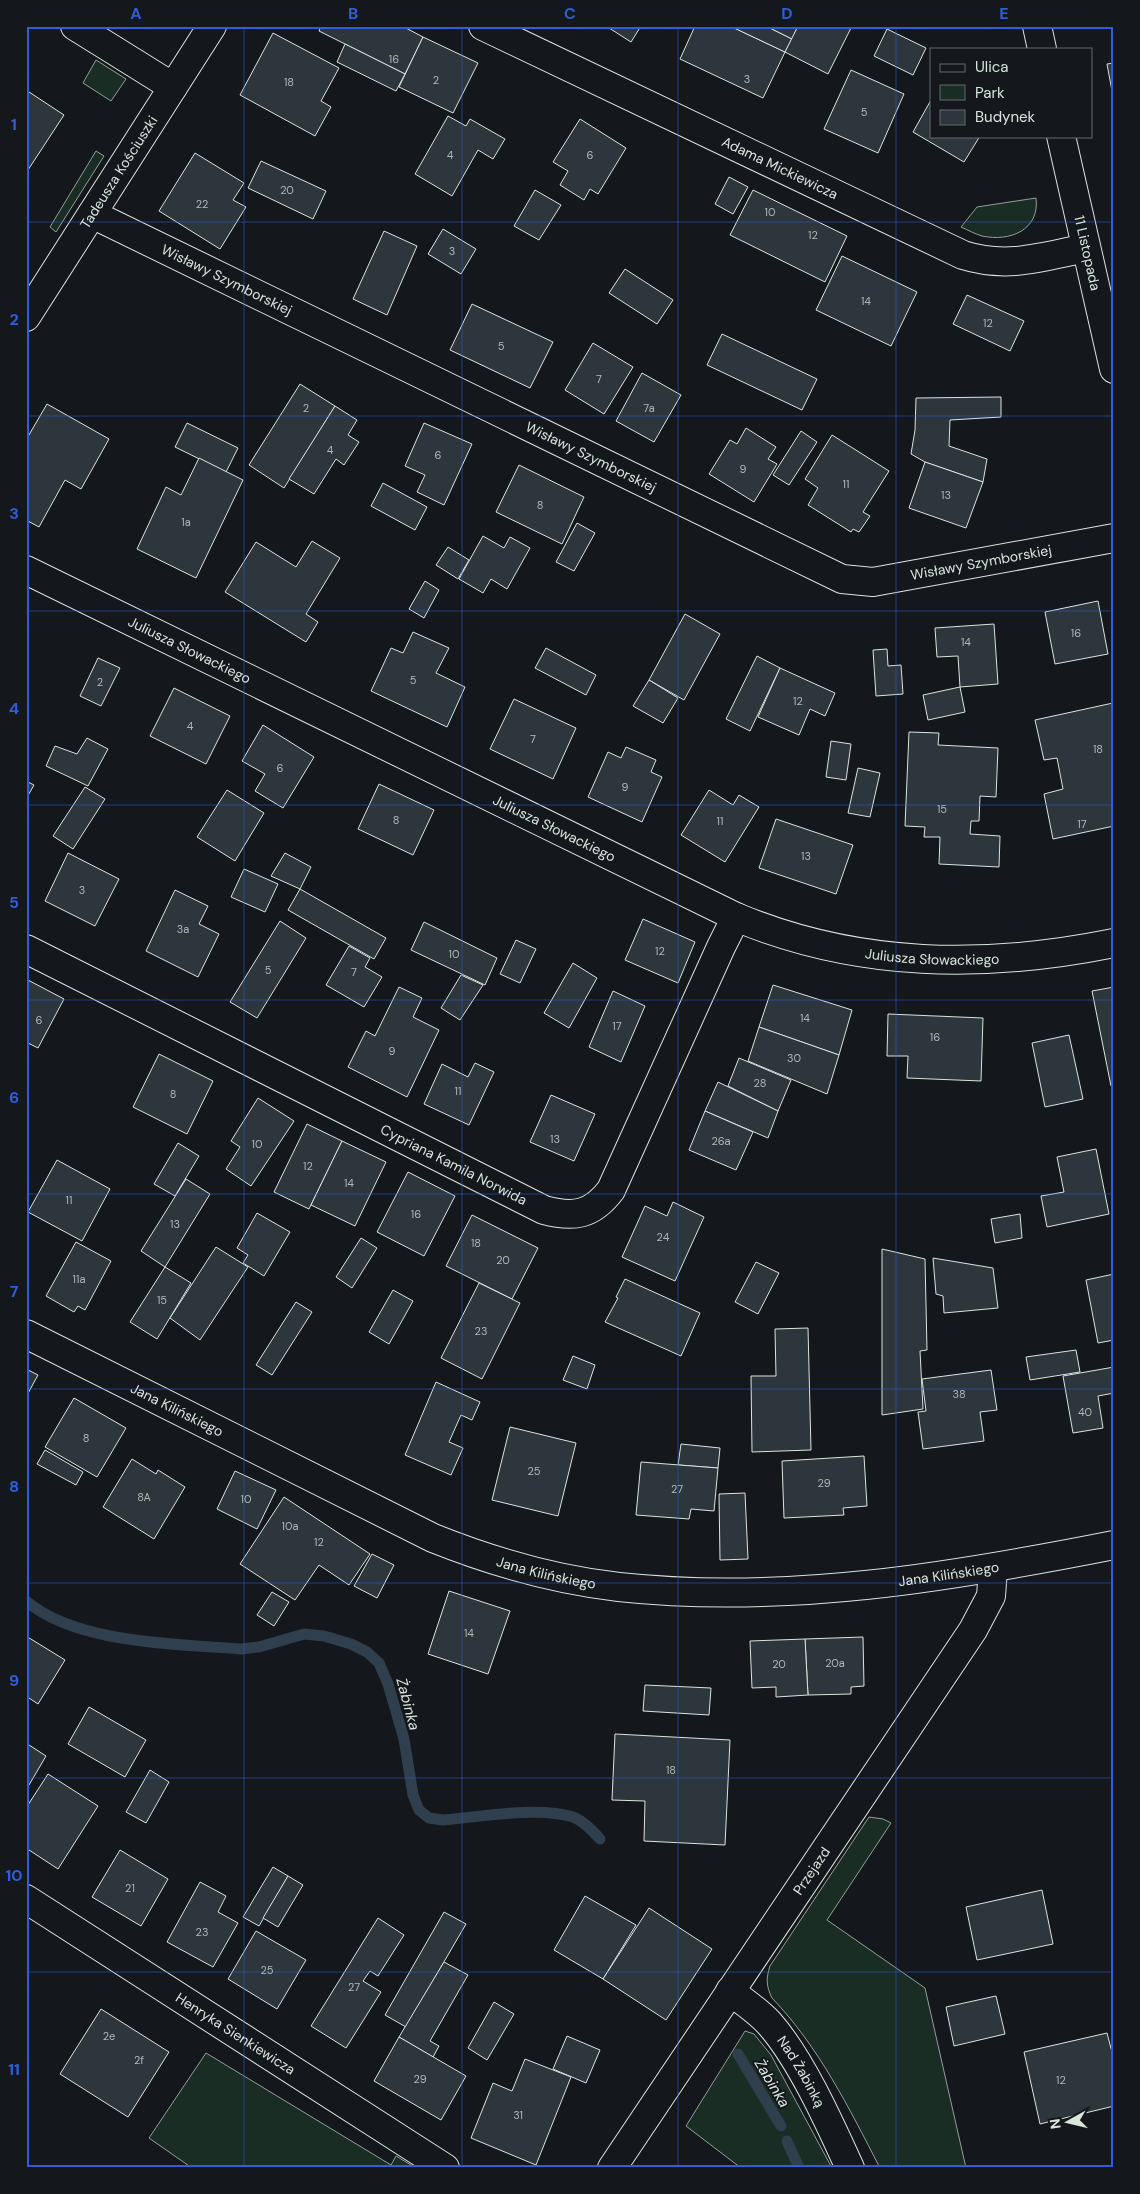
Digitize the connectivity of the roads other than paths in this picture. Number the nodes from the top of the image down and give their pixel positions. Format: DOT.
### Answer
graph roads {
  1 [pos="75,26"];
  2 [pos="212,26"];
  3 [pos="483,26"];
  4 [pos="1037,26"];
  5 [pos="1042,48"];
  6 [pos="173,87"];
  7 [pos="1061,138"];
  8 [pos="92,214"];
  9 [pos="1086,248"];
  10 [pos="26,317"];
  11 [pos="1114,369"];
  12 [pos="1114,538"];
  13 [pos="26,570"];
  14 [pos="736,917"];
  15 [pos="1114,943"];
  16 [pos="26,949"];
  17 [pos="26,1334"];
  18 [pos="1114,1545"];
  19 [pos="993,1569"];
  20 [pos="26,1899"];
  21 [pos="730,1991"];
  22 [pos="445,2168"];
  23 [pos="612,2168"];
  24 [pos="850,2168"];
  1 -- 6 [label="street"];
  2 -- 6 [label="street, Tadeusza Kościuszki"];
  3 -- 9 [label="street, Adama Mickiewicza"];
  4 -- 5 [label="street"];
  6 -- 8 [label="street, Tadeusza Kościuszki"];
  7 -- 9 [label="street, 11 Listopada"];
  8 -- 10 [label="street, Tadeusza Kościuszki"];
  8 -- 12 [label="street, Wisławy Szymborskiej"];
  9 -- 11 [label="street, 11 Listopada"];
  13 -- 14 [label="street, Juliusza Słowackiego"];
  14 -- 15 [label="street, Juliusza Słowackiego"];
  14 -- 16 [label="street, Cypriana Kamila Norwida"];
  17 -- 19 [label="street, Jana Kilińskiego"];
  18 -- 19 [label="street, Jana Kilińskiego"];
  19 -- 21 [label="street, Przejazd"];
  20 -- 22 [label="street, Henryka Sienkiewicza"];
  21 -- 23 [label="street, Przejazd"];
  21 -- 24 [label="street, Nad Żabinką"];
}
